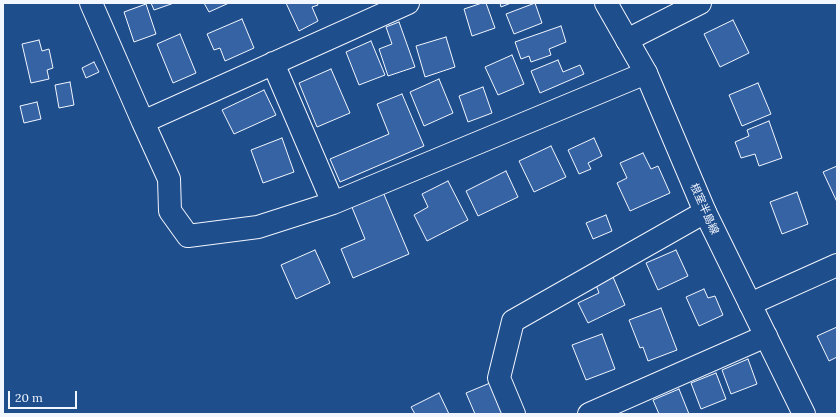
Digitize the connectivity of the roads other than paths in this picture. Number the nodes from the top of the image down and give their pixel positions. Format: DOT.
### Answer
graph roads {
  1 [pos="91,3"];
  2 [pos="408,3"];
  3 [pos="606,3"];
  4 [pos="700,3"];
  5 [pos="627,40"];
  6 [pos="274,63"];
  7 [pos="646,73"];
  8 [pos="143,122"];
  9 [pos="333,203"];
  10 [pos="705,212"];
  11 [pos="837,265"];
  12 [pos="750,304"];
  13 [pos="766,336"];
  14 [pos="514,414"];
  15 [pos="588,414"];
  16 [pos="804,414"];
  1 -- 8 [label="street"];
  2 -- 6 [label="street"];
  3 -- 5 [label="street, 根室半島線"];
  4 -- 5 [label="street"];
  5 -- 7 [label="street, 根室半島線"];
  6 -- 8 [label="street"];
  6 -- 9 [label="street"];
  7 -- 9 [label="street"];
  7 -- 10 [label="street, 根室半島線"];
  8 -- 9 [label="street"];
  10 -- 12 [label="street, 根室半島線"];
  10 -- 14 [label="street"];
  11 -- 12 [label="street"];
  12 -- 13 [label="street, 根室半島線"];
  13 -- 15 [label="street"];
  13 -- 16 [label="street, 根室半島線"];
}
